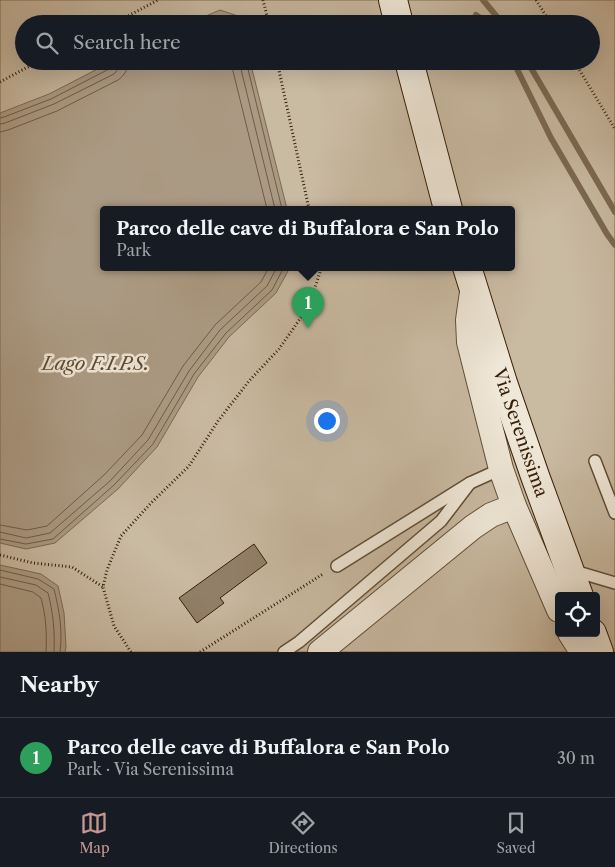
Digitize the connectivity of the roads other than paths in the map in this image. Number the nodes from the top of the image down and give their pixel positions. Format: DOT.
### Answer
graph roads {
  1 [pos="393,0"];
  2 [pos="397,15"];
  3 [pos="411,70"];
  4 [pos="447,206"];
  5 [pos="470,276"];
  6 [pos="595,461"];
  7 [pos="502,470"];
  8 [pos="470,483"];
  9 [pos="514,506"];
  10 [pos="615,513"];
  11 [pos="337,566"];
  12 [pos="570,570"];
  13 [pos="615,582"];
  14 [pos="578,592"];
  15 [pos="555,601"];
  16 [pos="573,637"];
  17 [pos="593,637"];
  18 [pos="284,652"];
  19 [pos="320,652"];
  20 [pos="582,652"];
  21 [pos="599,652"];
  1 -- 2 [label="main road"];
  3 -- 4 [label="main road"];
  5 -- 7 [label="street"];
  5 -- 12 [label="main road, Via Serenissima"];
  6 -- 10 [label="lane"];
  7 -- 8 [label="lane"];
  7 -- 9 [label="street"];
  8 -- 11 [label="lane"];
  8 -- 18 [label="lane"];
  9 -- 15 [label="street"];
  9 -- 19 [label="street"];
  12 -- 13 [label="lane"];
  12 -- 14 [label="main road, Via Serenissima"];
  16 -- 20 [label="street"];
  17 -- 21 [label="main road"];
}
